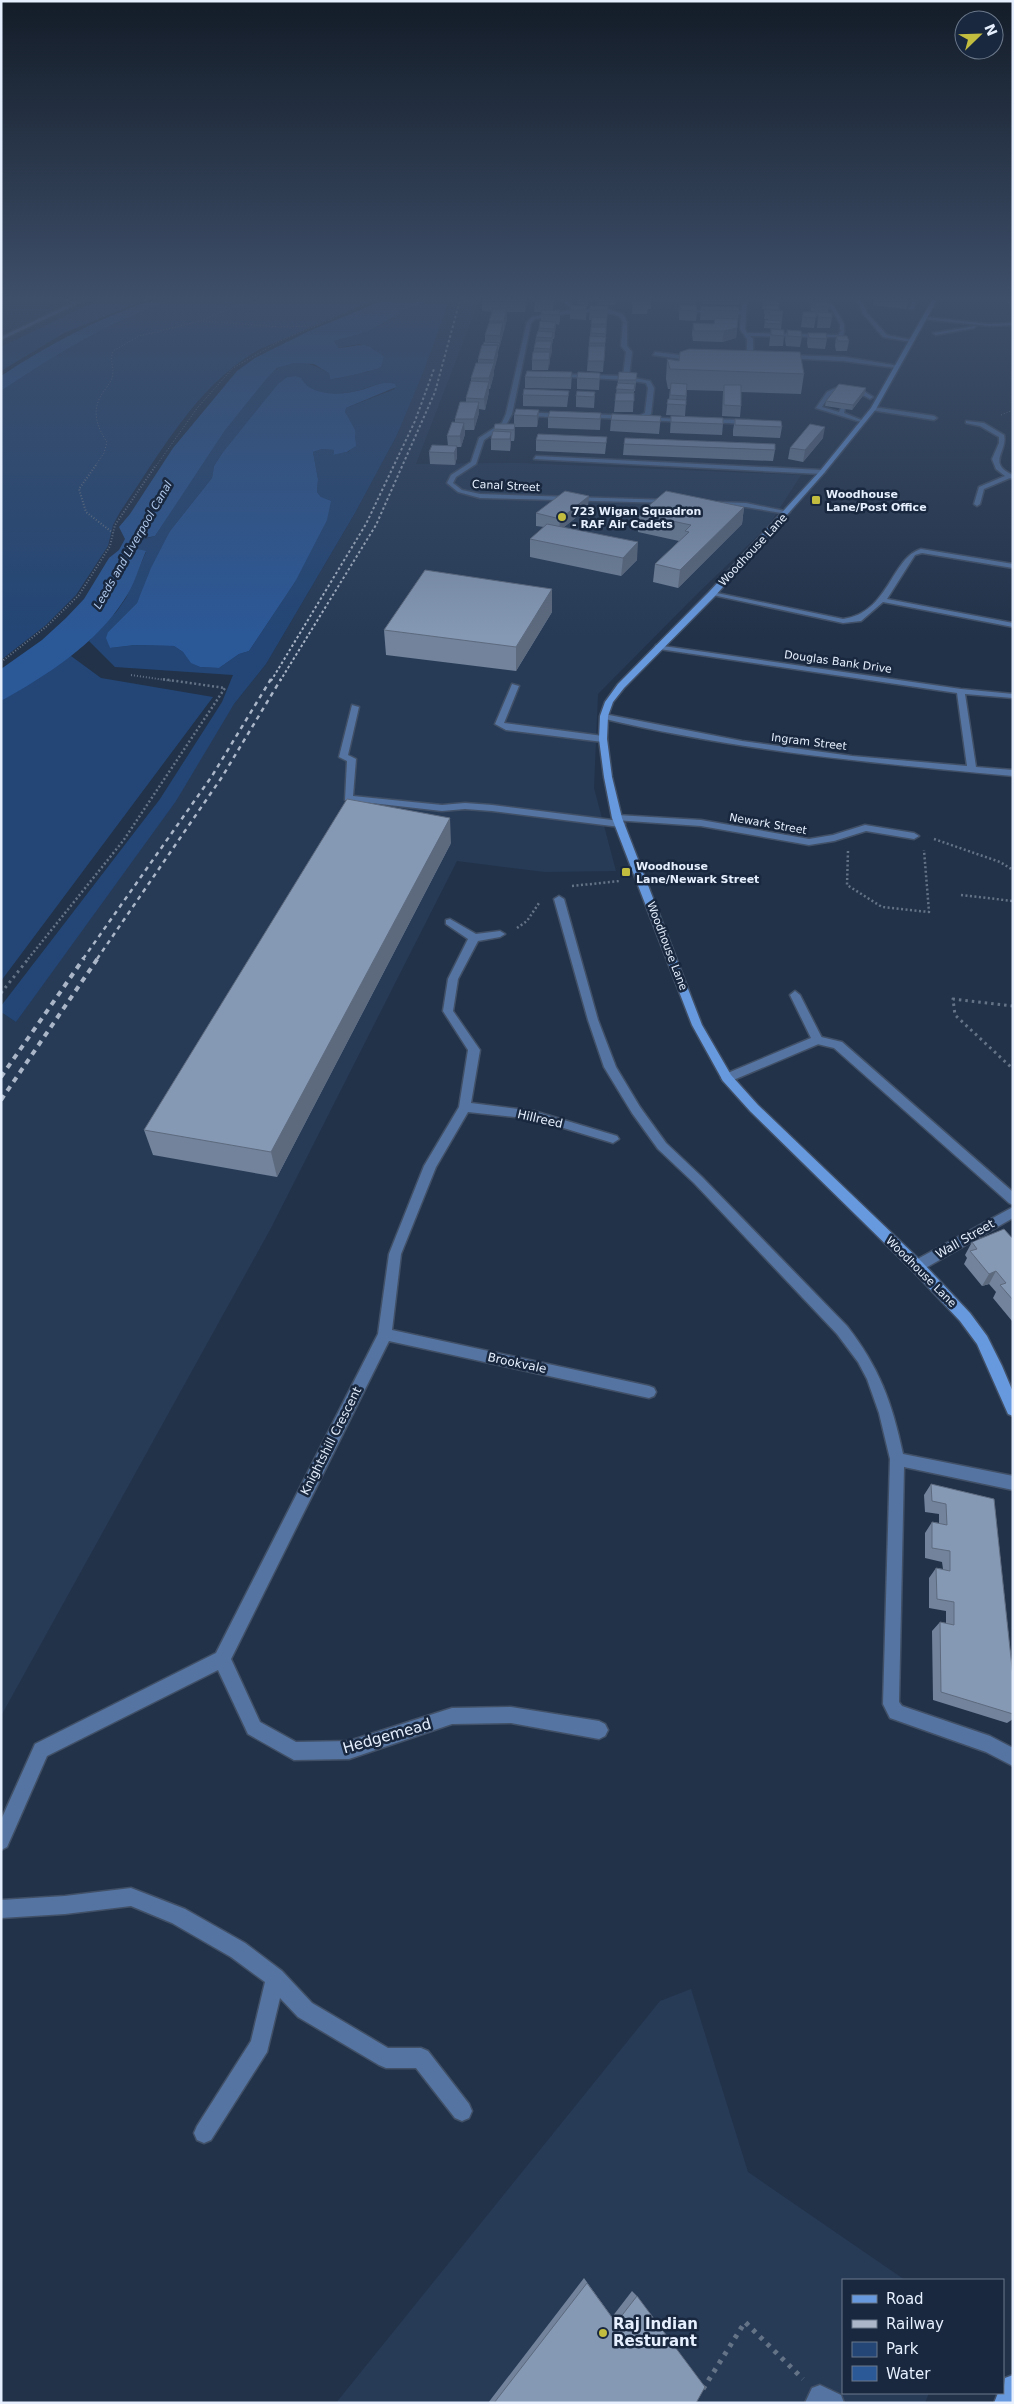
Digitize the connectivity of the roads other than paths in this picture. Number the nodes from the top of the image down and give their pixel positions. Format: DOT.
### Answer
graph roads {
  1 [pos="648,412"];
  2 [pos="842,412"];
  3 [pos="870,412"];
  4 [pos="895,412"];
  5 [pos="510,414"];
  6 [pos="570,416"];
  7 [pos="580,416"];
  8 [pos="640,418"];
  9 [pos="934,418"];
  10 [pos="989,420"];
  11 [pos="862,422"];
  12 [pos="968,422"];
  13 [pos="753,423"];
  14 [pos="982,424"];
  15 [pos="536,458"];
  16 [pos="822,472"];
  17 [pos="1011,476"];
  18 [pos="679,502"];
  19 [pos="709,503"];
  20 [pos="977,504"];
  21 [pos="787,512"];
  22 [pos="1013,566"];
  23 [pos="712,594"];
  24 [pos="882,600"];
  25 [pos="1013,626"];
  26 [pos="659,647"];
  27 [pos="515,686"];
  28 [pos="961,691"];
  29 [pos="1013,696"];
  30 [pos="356,707"];
  31 [pos="604,716"];
  32 [pos="603,739"];
  33 [pos="972,769"];
  34 [pos="1013,773"];
  35 [pos="618,821"];
  36 [pos="918,837"];
  37 [pos="558,899"];
  38 [pos="450,922"];
  39 [pos="500,934"];
  40 [pos="474,938"];
  41 [pos="795,995"];
  42 [pos="817,1040"];
  43 [pos="727,1078"];
  44 [pos="465,1107"];
  45 [pos="613,1139"];
  46 [pos="1013,1200"];
  47 [pos="1013,1212"];
  48 [pos="917,1266"];
  49 [pos="384,1334"];
  50 [pos="649,1392"];
  51 [pos="1013,1410"];
  52 [pos="896,1459"];
  53 [pos="1013,1483"];
  54 [pos="222,1660"];
  55 [pos="599,1730"];
  56 [pos="1013,1757"];
  57 [pos="1,1841"];
  58 [pos="1,1909"];
  59 [pos="275,1978"];
  60 [pos="462,2110"];
  61 [pos="204,2134"];
  62 [pos="1013,2386"];
  63 [pos="1005,2403"];
  1 -- 8 [label="street"];
  2 -- 11 [label="street"];
  3 -- 11 [label="main road, Woodhouse Lane"];
  4 -- 9 [label="street"];
  5 -- 6 [label="street"];
  5 -- 18 [label="street, Canal Street"];
  7 -- 8 [label="street"];
  8 -- 13 [label="street"];
  10 -- 14 [label="street"];
  11 -- 16 [label="main road, Woodhouse Lane"];
  12 -- 14 [label="street"];
  14 -- 17 [label="street"];
  15 -- 16 [label="street"];
  16 -- 21 [label="main road, Woodhouse Lane"];
  17 -- 20 [label="street"];
  19 -- 21 [label="street"];
  21 -- 23 [label="main road, Woodhouse Lane"];
  22 -- 24 [label="street"];
  23 -- 24 [label="street"];
  23 -- 26 [label="main road, Woodhouse Lane"];
  24 -- 25 [label="street"];
  26 -- 28 [label="street, Douglas Bank Drive"];
  26 -- 31 [label="main road, Woodhouse Lane"];
  27 -- 32 [label="street"];
  28 -- 29 [label="street, Douglas Bank Drive"];
  28 -- 33 [label="street"];
  30 -- 35 [label="street, Newark Street"];
  31 -- 32 [label="main road, Woodhouse Lane"];
  31 -- 33 [label="street, Ingram Street"];
  32 -- 35 [label="main road, Woodhouse Lane"];
  33 -- 34 [label="street, Ingram Street"];
  35 -- 36 [label="street, Newark Street"];
  35 -- 43 [label="main road, Woodhouse Lane"];
  37 -- 52 [label="street"];
  38 -- 40 [label="street"];
  39 -- 40 [label="street"];
  40 -- 44 [label="street, Knightshill Crescent"];
  41 -- 42 [label="street"];
  42 -- 43 [label="street"];
  42 -- 46 [label="street"];
  43 -- 48 [label="main road, Woodhouse Lane"];
  44 -- 45 [label="street, Hillreed"];
  44 -- 49 [label="street, Knightshill Crescent"];
  47 -- 48 [label="street, Wall Street"];
  48 -- 51 [label="main road, Woodhouse Lane"];
  49 -- 50 [label="street, Brookvale"];
  49 -- 54 [label="street, Knightshill Crescent"];
  52 -- 53 [label="street"];
  52 -- 56 [label="street"];
  54 -- 55 [label="street, Hedgemead"];
  54 -- 57 [label="street"];
  58 -- 59 [label="street"];
  59 -- 60 [label="street"];
  59 -- 61 [label="street"];
  62 -- 63 [label="main road"];
}
